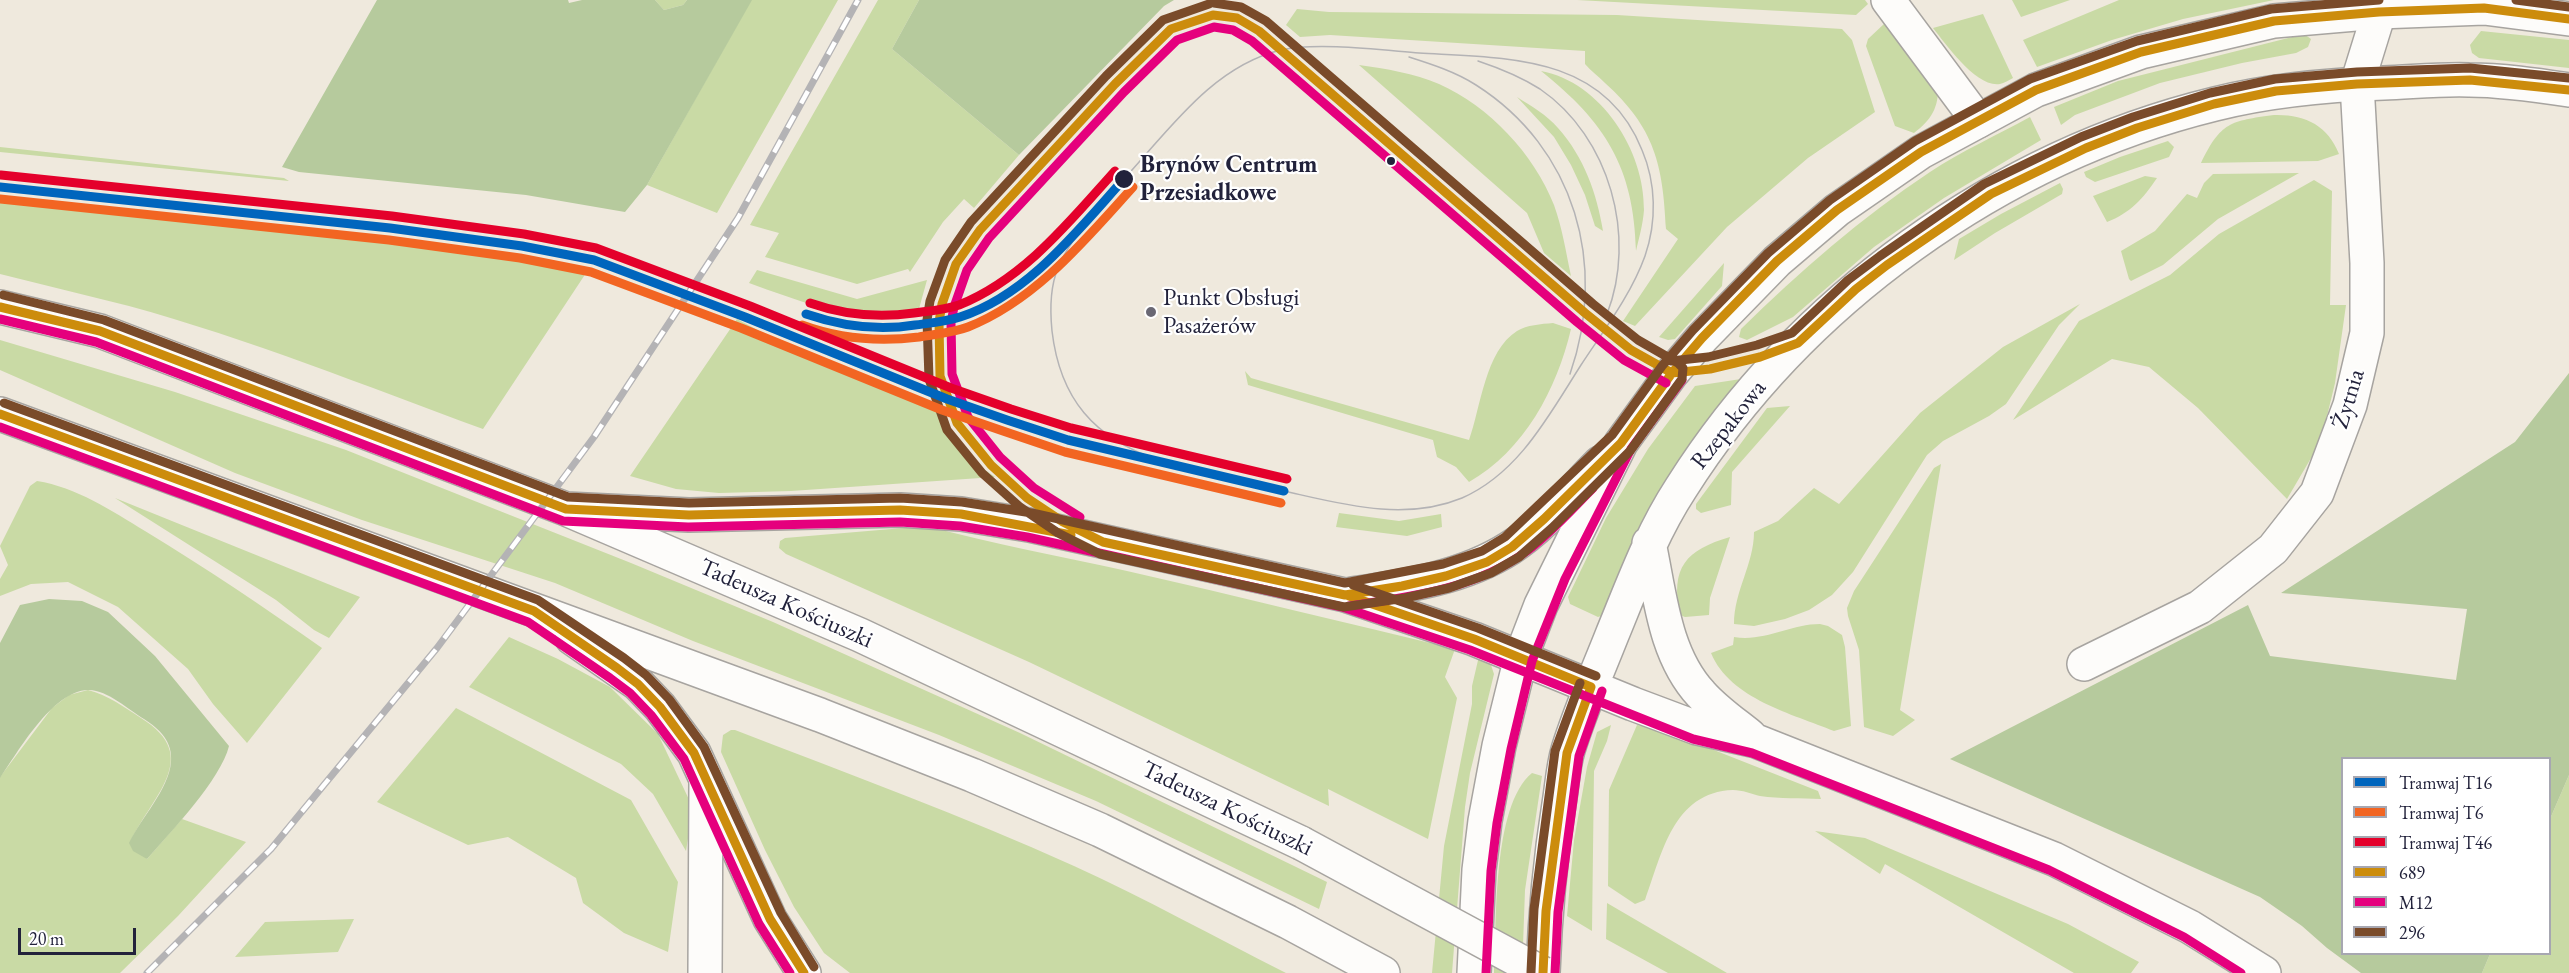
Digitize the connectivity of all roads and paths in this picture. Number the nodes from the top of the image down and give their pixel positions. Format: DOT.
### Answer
graph roads {
  1 [pos="1888,0"];
  2 [pos="2381,6"];
  3 [pos="2569,18"];
  4 [pos="2357,84"];
  5 [pos="2569,90"];
  6 [pos="1978,121"];
  7 [pos="0,307"];
  8 [pos="0,414"];
  9 [pos="1621,443"];
  10 [pos="566,508"];
  11 [pos="1649,543"];
  12 [pos="1345,595"];
  13 [pos="534,611"];
  14 [pos="1521,657"];
  15 [pos="2084,664"];
  16 [pos="1591,687"];
  17 [pos="1756,741"];
  18 [pos="706,781"];
  19 [pos="705,973"];
  20 [pos="804,973"];
  21 [pos="1383,973"];
  22 [pos="1474,973"];
  23 [pos="1543,973"];
  24 [pos="2264,973"];
  1 -- 6 [label="street"];
  2 -- 3 [label="street"];
  2 -- 4 [label="street, Żytnia"];
  2 -- 6 [label="street"];
  4 -- 5 [label="street, Rzepakowa"];
  4 -- 11 [label="street, Rzepakowa"];
  4 -- 15 [label="street, Żytnia"];
  6 -- 9 [label="street"];
  7 -- 10 [label="street, Tadeusza Kościuszki"];
  8 -- 13 [label="street"];
  9 -- 12 [label="street"];
  9 -- 14 [label="street"];
  10 -- 12 [label="street"];
  10 -- 23 [label="street, Tadeusza Kościuszki, bridge"];
  11 -- 16 [label="street, Rzepakowa"];
  11 -- 17 [label="street"];
  12 -- 14 [label="street"];
  13 -- 18 [label="street"];
  13 -- 21 [label="street"];
  14 -- 16 [label="street"];
  14 -- 22 [label="street"];
  16 -- 17 [label="street"];
  16 -- 23 [label="street, Rzepakowa"];
  17 -- 24 [label="street"];
  18 -- 19 [label="street"];
  18 -- 20 [label="street"];
}
